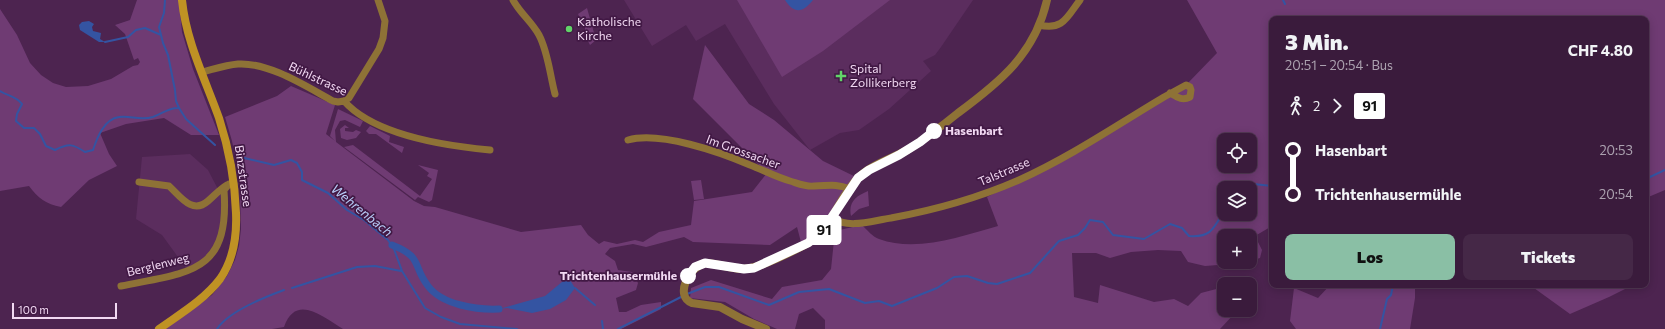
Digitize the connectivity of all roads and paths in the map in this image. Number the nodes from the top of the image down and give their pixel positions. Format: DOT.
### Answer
graph roads {
  1 [pos="182,0"];
  2 [pos="378,0"];
  3 [pos="513,0"];
  4 [pos="1047,0"];
  5 [pos="1080,0"];
  6 [pos="1039,25"];
  7 [pos="202,72"];
  8 [pos="1170,93"];
  9 [pos="555,94"];
  10 [pos="344,101"];
  11 [pos="628,140"];
  12 [pos="490,150"];
  13 [pos="139,182"];
  14 [pos="232,184"];
  15 [pos="850,189"];
  16 [pos="832,218"];
  17 [pos="121,286"];
  18 [pos="159,329"];
  19 [pos="766,329"];
  1 -- 7 [label="main road, Binzstrasse"];
  2 -- 10 [label="street"];
  3 -- 9 [label="street"];
  4 -- 6 [label="street"];
  5 -- 6 [label="street"];
  6 -- 15 [label="street"];
  7 -- 10 [label="street, Bühlstrasse"];
  7 -- 14 [label="main road, Binzstrasse"];
  8 -- 16 [label="street, Talstrasse"];
  10 -- 12 [label="street, Bühlstrasse"];
  11 -- 15 [label="street, Im Grossacher"];
  13 -- 14 [label="street"];
  14 -- 17 [label="street, Berglenweg"];
  14 -- 18 [label="main road, Binzstrasse"];
  15 -- 16 [label="street"];
  16 -- 19 [label="street"];
}
